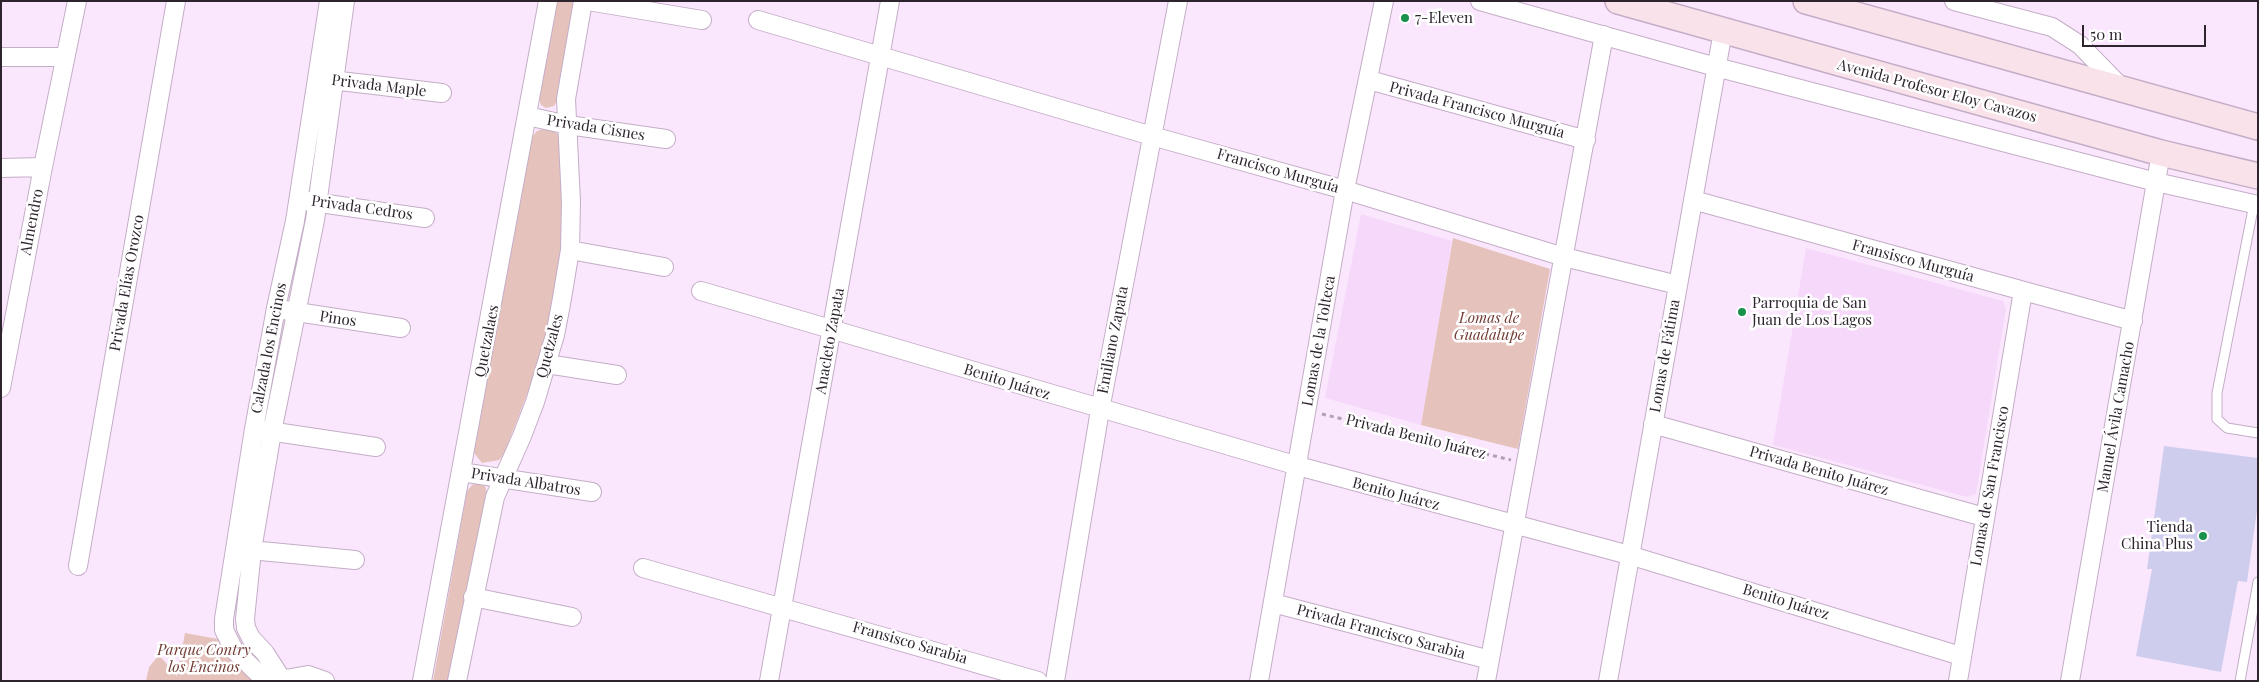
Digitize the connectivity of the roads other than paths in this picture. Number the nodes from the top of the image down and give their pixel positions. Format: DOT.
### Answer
graph roads {
  1 [pos="77,1"];
  2 [pos="176,1"];
  3 [pos="329,1"];
  4 [pos="345,1"];
  5 [pos="548,1"];
  6 [pos="583,1"];
  7 [pos="588,1"];
  8 [pos="890,1"];
  9 [pos="1178,1"];
  10 [pos="1384,1"];
  11 [pos="1480,1"];
  12 [pos="1618,1"];
  13 [pos="1806,1"];
  14 [pos="1954,1"];
  15 [pos="702,20"];
  16 [pos="758,20"];
  17 [pos="1723,31"];
  18 [pos="1604,35"];
  19 [pos="1,57"];
  20 [pos="65,57"];
  21 [pos="879,57"];
  22 [pos="1716,68"];
  23 [pos="315,78"];
  24 [pos="333,80"];
  25 [pos="1369,80"];
  26 [pos="2123,90"];
  27 [pos="442,94"];
  28 [pos="527,116"];
  29 [pos="568,125"];
  30 [pos="2258,127"];
  31 [pos="1152,136"];
  32 [pos="666,139"];
  33 [pos="1586,140"];
  34 [pos="2161,152"];
  35 [pos="42,167"];
  36 [pos="1,168"];
  37 [pos="2258,176"];
  38 [pos="2156,182"];
  39 [pos="1345,190"];
  40 [pos="298,199"];
  41 [pos="1693,200"];
  42 [pos="317,202"];
  43 [pos="2256,205"];
  44 [pos="426,218"];
  45 [pos="570,250"];
  46 [pos="1564,257"];
  47 [pos="664,267"];
  48 [pos="1678,285"];
  49 [pos="10,292"];
  50 [pos="701,292"];
  51 [pos="2023,292"];
  52 [pos="276,308"];
  53 [pos="295,312"];
  54 [pos="2133,321"];
  55 [pos="402,328"];
  56 [pos="832,328"];
  57 [pos="547,364"];
  58 [pos="617,375"];
  59 [pos="1,388"];
  60 [pos="1100,410"];
  61 [pos="1653,424"];
  62 [pos="254,429"];
  63 [pos="272,432"];
  64 [pos="2258,432"];
  65 [pos="376,447"];
  66 [pos="1298,466"];
  67 [pos="461,472"];
  68 [pos="502,480"];
  69 [pos="592,492"];
  70 [pos="1984,517"];
  71 [pos="1514,526"];
  72 [pos="243,549"];
  73 [pos="1629,555"];
  74 [pos="355,560"];
  75 [pos="78,566"];
  76 [pos="643,568"];
  77 [pos="2258,582"];
  78 [pos="473,597"];
  79 [pos="1273,603"];
  80 [pos="782,606"];
  81 [pos="572,617"];
  82 [pos="1961,656"];
  83 [pos="1490,660"];
  84 [pos="277,680"];
  85 [pos="1611,680"];
  86 [pos="325,681"];
  87 [pos="422,681"];
  88 [pos="457,681"];
  89 [pos="769,681"];
  90 [pos="1038,681"];
  91 [pos="1055,681"];
  92 [pos="1259,681"];
  93 [pos="1486,681"];
  94 [pos="1958,681"];
  95 [pos="2070,681"];
  96 [pos="2240,681"];
  1 -- 20 [label="street, Almendro"];
  2 -- 75 [label="street, Privada Elías Orozco"];
  3 -- 23 [label="street, Calzada los Encinos"];
  4 -- 24 [label="street, Calzada los Encinos"];
  5 -- 28 [label="street, Quetzalaes"];
  6 -- 29 [label="street, Quetzales"];
  7 -- 15 [label="street"];
  8 -- 21 [label="street, Anacleto Zapata"];
  9 -- 31 [label="street, Emiliano Zapata"];
  10 -- 25 [label="street, Lomas de la Tolteca"];
  11 -- 18 [label="street"];
  12 -- 17 [label="main road, Avenida Profesor Eloy Cavazos"];
  13 -- 26 [label="main road"];
  14 -- 26 [label="street"];
  16 -- 21 [label="street"];
  17 -- 22 [label="street, Lomas de Fátima"];
  17 -- 34 [label="main road, Avenida Profesor Eloy Cavazos"];
  18 -- 22 [label="street"];
  18 -- 33 [label="street"];
  19 -- 20 [label="street"];
  20 -- 35 [label="street, Almendro"];
  21 -- 31 [label="street, Francisco Murguía"];
  21 -- 56 [label="street, Anacleto Zapata"];
  22 -- 38 [label="street"];
  22 -- 41 [label="street, Lomas de Fátima"];
  23 -- 24 [label="street, Privada Maple"];
  23 -- 40 [label="street, Calzada los Encinos"];
  24 -- 27 [label="street, Privada Maple"];
  24 -- 42 [label="street, Calzada los Encinos"];
  25 -- 33 [label="street, Privada Francisco Murguía"];
  25 -- 39 [label="street, Lomas de la Tolteca"];
  26 -- 30 [label="main road"];
  28 -- 29 [label="street, Privada Cisnes"];
  28 -- 67 [label="street, Quetzalaes"];
  29 -- 32 [label="street, Privada Cisnes"];
  29 -- 45 [label="street, Quetzales"];
  31 -- 39 [label="street, Francisco Murguía"];
  31 -- 60 [label="street, Emiliano Zapata"];
  33 -- 46 [label="street"];
  34 -- 37 [label="main road, Avenida Profesor Eloy Cavazos"];
  34 -- 38 [label="street, Manuel Ávila Camacho"];
  35 -- 36 [label="street"];
  35 -- 49 [label="street, Almendro"];
  38 -- 43 [label="street"];
  38 -- 54 [label="street, Manuel Ávila Camacho"];
  39 -- 46 [label="street, Francisco Murguía"];
  39 -- 66 [label="street, Lomas de la Tolteca"];
  40 -- 42 [label="street, Privada Cedros"];
  40 -- 52 [label="street, Calzada los Encinos"];
  41 -- 48 [label="street, Lomas de Fátima"];
  41 -- 51 [label="street, Fransisco Murguía"];
  42 -- 44 [label="street, Privada Cedros"];
  42 -- 53 [label="street, Calzada los Encinos"];
  43 -- 64 [label="lane"];
  45 -- 47 [label="street"];
  45 -- 57 [label="street, Quetzales"];
  46 -- 48 [label="street, Francisco Murguía"];
  46 -- 71 [label="street"];
  48 -- 61 [label="street, Lomas de Fátima"];
  49 -- 59 [label="street, Almendro"];
  50 -- 56 [label="street"];
  51 -- 54 [label="street, Fransisco Murguía"];
  51 -- 70 [label="street, Lomas de San Francisco"];
  52 -- 53 [label="street, Pinos"];
  52 -- 62 [label="street, Calzada los Encinos"];
  53 -- 55 [label="street, Pinos"];
  53 -- 63 [label="street, Calzada los Encinos"];
  54 -- 95 [label="street, Manuel Ávila Camacho"];
  56 -- 60 [label="street, Benito Juárez"];
  56 -- 80 [label="street, Anacleto Zapata"];
  57 -- 58 [label="street"];
  57 -- 68 [label="street, Quetzales"];
  60 -- 66 [label="street, Benito Juárez"];
  60 -- 91 [label="street, Emiliano Zapata"];
  61 -- 70 [label="street, Privada Benito Juárez"];
  61 -- 73 [label="street, Lomas de Fátima"];
  62 -- 63 [label="street"];
  62 -- 72 [label="street, Calzada los Encinos"];
  63 -- 65 [label="street"];
  63 -- 72 [label="street, Calzada los Encinos"];
  66 -- 71 [label="street, Benito Juárez"];
  66 -- 79 [label="street, Lomas de la Tolteca"];
  67 -- 68 [label="street, Privada Albatros"];
  67 -- 87 [label="street, Quetzalaes"];
  68 -- 69 [label="street, Privada Albatros"];
  68 -- 78 [label="street, Quetzales"];
  70 -- 82 [label="street, Lomas de San Francisco"];
  71 -- 73 [label="street, Benito Juárez"];
  71 -- 83 [label="street"];
  72 -- 74 [label="street"];
  72 -- 84 [label="street, Calzada los Encinos"];
  73 -- 82 [label="street, Benito Juárez"];
  73 -- 85 [label="street, Lomas de Fátima"];
  76 -- 80 [label="street"];
  77 -- 96 [label="lane"];
  78 -- 81 [label="street"];
  78 -- 88 [label="street, Quetzales"];
  79 -- 83 [label="street, Privada Francisco Sarabia"];
  79 -- 92 [label="street, Lomas de la Tolteca"];
  80 -- 89 [label="street, Anacleto Zapata"];
  80 -- 90 [label="street, Fransisco Sarabia"];
  82 -- 94 [label="street, Lomas de San Francisco"];
  83 -- 93 [label="street"];
  84 -- 86 [label="street"];
}
